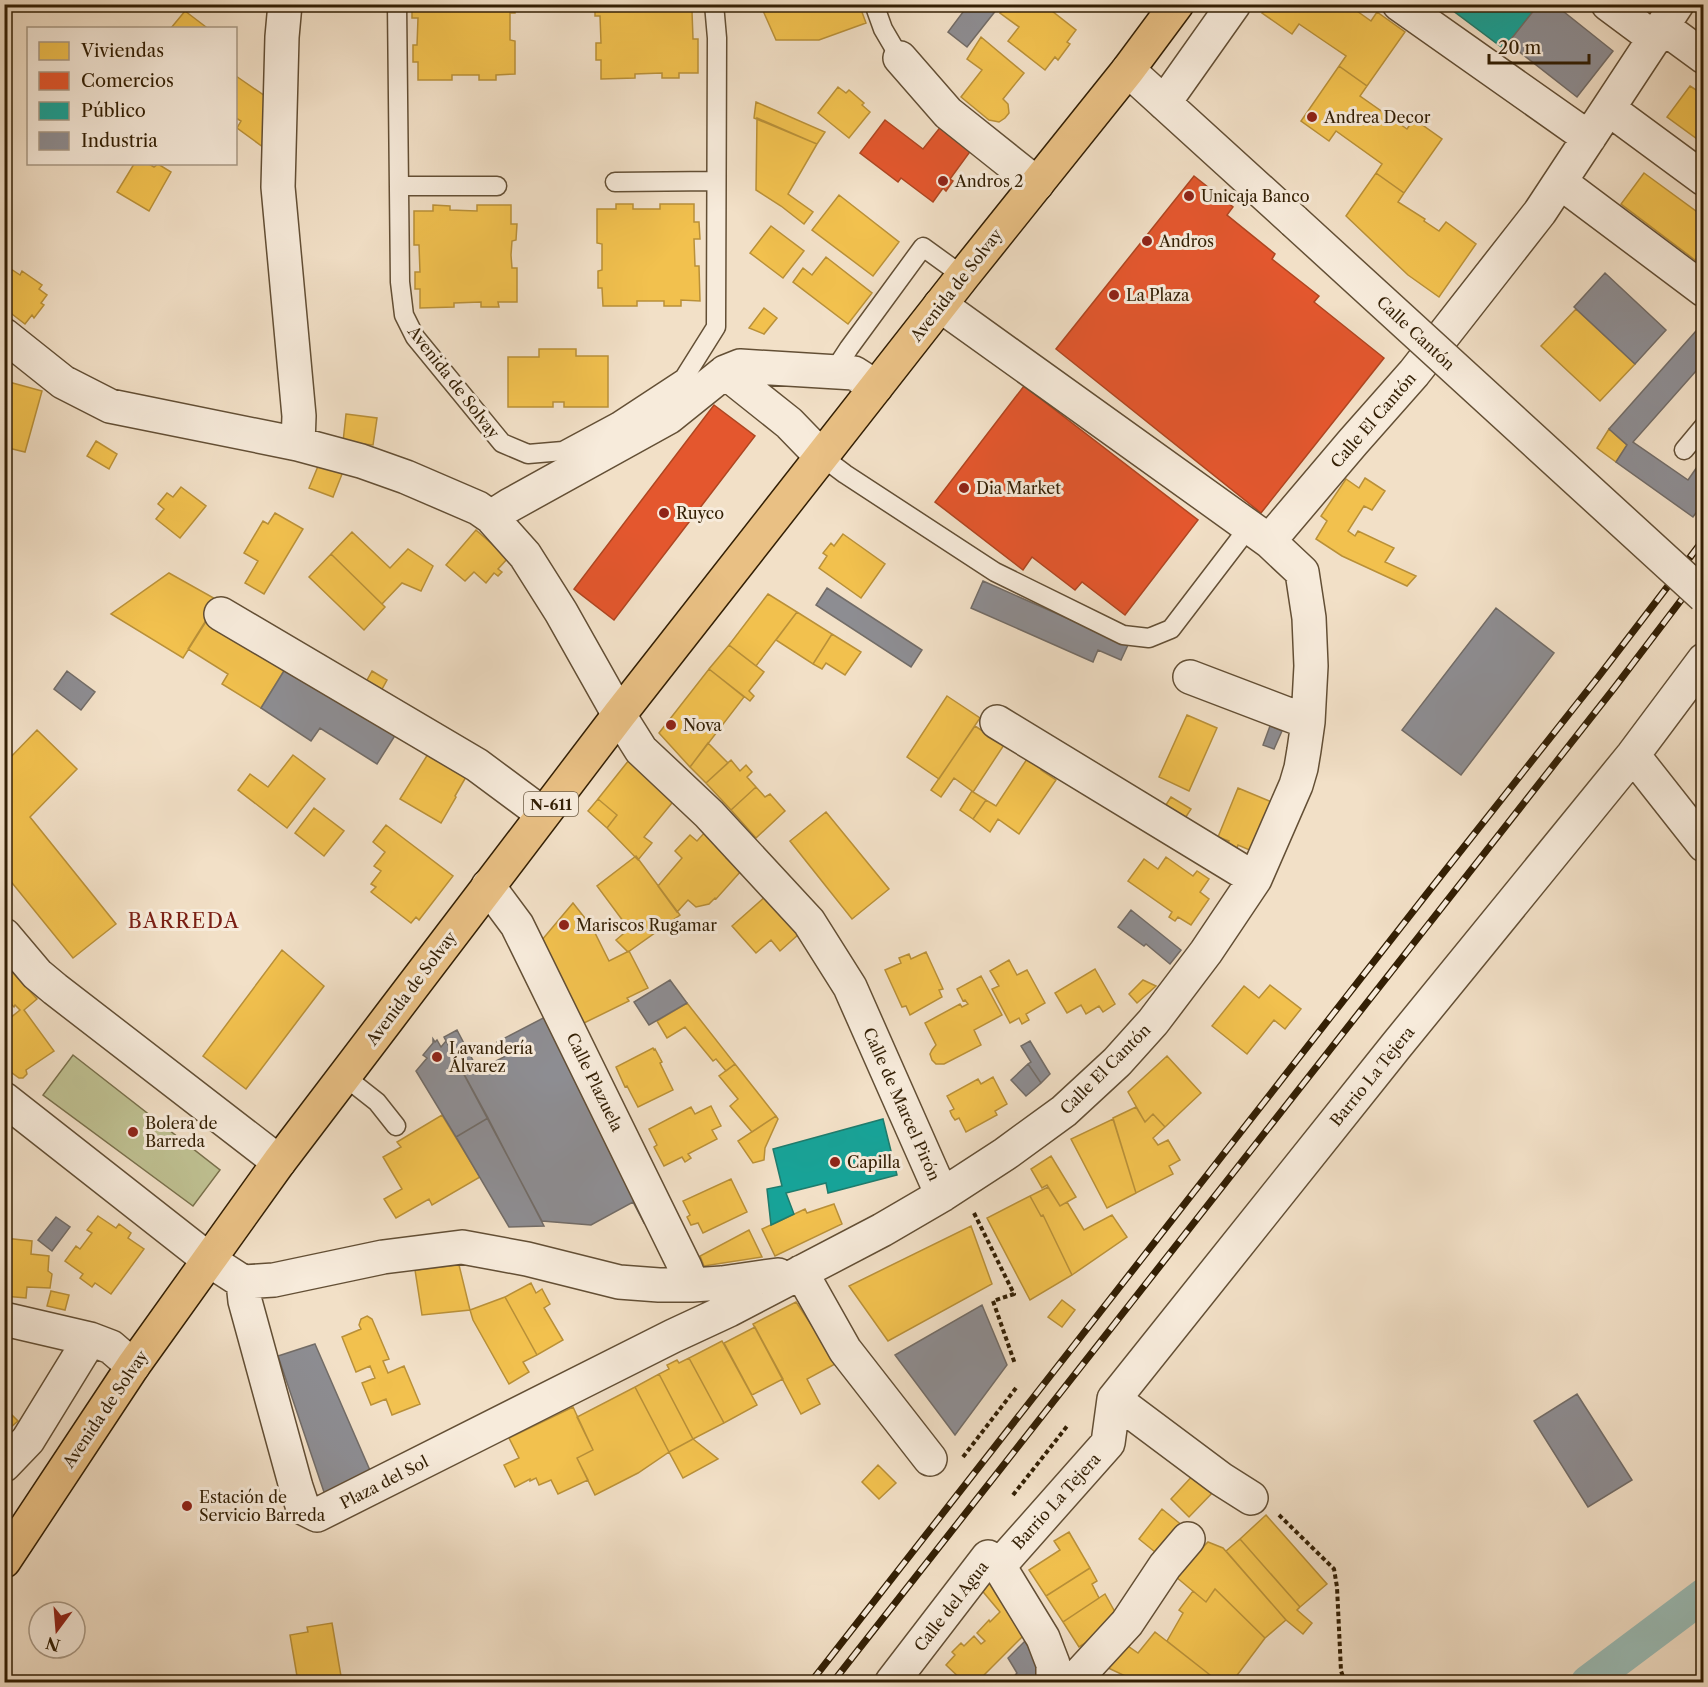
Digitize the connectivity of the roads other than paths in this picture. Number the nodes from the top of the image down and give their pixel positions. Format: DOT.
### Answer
graph roads {
  1 [pos="285,4"];
  2 [pos="397,4"];
  3 [pos="714,4"];
  4 [pos="874,4"];
  5 [pos="1177,4"];
  6 [pos="1234,4"];
  7 [pos="1399,4"];
  8 [pos="1608,4"];
  9 [pos="1665,24"];
  10 [pos="1704,57"];
  11 [pos="900,58"];
  12 [pos="1128,70"];
  13 [pos="1164,103"];
  14 [pos="1609,109"];
  15 [pos="1589,138"];
  16 [pos="1704,179"];
  17 [pos="716,181"];
  18 [pos="615,182"];
  19 [pos="1560,182"];
  20 [pos="1037,184"];
  21 [pos="399,186"];
  22 [pos="497,186"];
  23 [pos="963,276"];
  24 [pos="1704,290"];
  25 [pos="940,305"];
  26 [pos="4,335"];
  27 [pos="704,346"];
  28 [pos="732,369"];
  29 [pos="834,370"];
  30 [pos="876,387"];
  31 [pos="1704,426"];
  32 [pos="298,444"];
  33 [pos="1684,450"];
  34 [pos="821,456"];
  35 [pos="491,517"];
  36 [pos="1259,534"];
  37 [pos="1704,596"];
  38 [pos="221,614"];
  39 [pos="1704,660"];
  40 [pos="1190,678"];
  41 [pos="619,715"];
  42 [pos="998,722"];
  43 [pos="1308,722"];
  44 [pos="1633,755"];
  45 [pos="543,814"];
  46 [pos="1704,845"];
  47 [pos="1255,879"];
  48 [pos="488,886"];
  49 [pos="4,935"];
  50 [pos="344,1076"];
  51 [pos="4,1099"];
  52 [pos="396,1126"];
  53 [pos="279,1162"];
  54 [pos="951,1190"];
  55 [pos="209,1260"];
  56 [pos="801,1272"];
  57 [pos="243,1282"];
  58 [pos="659,1285"];
  59 [pos="692,1285"];
  60 [pos="4,1319"];
  61 [pos="673,1336"];
  62 [pos="90,1339"];
  63 [pos="133,1366"];
  64 [pos="1114,1399"];
  65 [pos="930,1459"];
  66 [pos="4,1465"];
  67 [pos="1251,1498"];
  68 [pos="1188,1539"];
  69 [pos="4,1561"];
  70 [pos="999,1566"];
  71 [pos="1072,1676"];
  72 [pos="892,1683"];
  1 -- 32 [label="street"];
  2 -- 21 [label="lane, Avenida de Solvay"];
  3 -- 17 [label="lane, Avenida de Solvay"];
  4 -- 11 [label="lane"];
  5 -- 12 [label="highway, Avenida de Solvay / N-611"];
  6 -- 13 [label="street"];
  7 -- 15 [label="street"];
  8 -- 9 [label="street"];
  9 -- 10 [label="street"];
  9 -- 14 [label="street, Calle El Cantón"];
  11 -- 20 [label="street"];
  12 -- 13 [label="street, Calle Cantón"];
  12 -- 20 [label="highway, Avenida de Solvay / N-611"];
  13 -- 37 [label="street, Calle Cantón, bridge"];
  14 -- 15 [label="street, Calle El Cantón"];
  14 -- 16 [label="street"];
  15 -- 19 [label="street, Calle El Cantón"];
  17 -- 18 [label="lane"];
  17 -- 27 [label="lane, Avenida de Solvay"];
  19 -- 24 [label="street"];
  19 -- 36 [label="street, Calle El Cantón"];
  20 -- 23 [label="highway, Avenida de Solvay / N-611"];
  21 -- 22 [label="lane"];
  21 -- 27 [label="lane, Avenida de Solvay"];
  23 -- 25 [label="highway, Avenida de Solvay / N-611"];
  23 -- 29 [label="lane"];
  25 -- 30 [label="highway, Avenida de Solvay / N-611"];
  25 -- 36 [label="street, Calle El Cantón"];
  26 -- 32 [label="street"];
  27 -- 28 [label="lane"];
  28 -- 29 [label="street"];
  28 -- 34 [label="street"];
  28 -- 35 [label="street"];
  29 -- 30 [label="street"];
  30 -- 34 [label="highway, Avenida de Solvay / N-611"];
  31 -- 33 [label="lane"];
  32 -- 35 [label="street"];
  34 -- 36 [label="lane"];
  34 -- 41 [label="highway, Avenida de Solvay / N-611"];
  35 -- 41 [label="street"];
  36 -- 43 [label="street, Calle El Cantón"];
  38 -- 45 [label="street"];
  39 -- 44 [label="street, Barrio La Tejera"];
  40 -- 43 [label="street"];
  41 -- 45 [label="highway, Avenida de Solvay / N-611"];
  41 -- 54 [label="street, Calle de Marcel Pirón"];
  42 -- 47 [label="street"];
  43 -- 47 [label="street, Calle El Cantón"];
  44 -- 46 [label="street"];
  44 -- 64 [label="street, Barrio La Tejera"];
  45 -- 48 [label="highway, Avenida de Solvay / N-611"];
  47 -- 54 [label="street, Calle El Cantón"];
  48 -- 50 [label="highway, Avenida de Solvay / N-611"];
  48 -- 59 [label="street, Calle Plazuela"];
  49 -- 53 [label="street"];
  50 -- 52 [label="lane"];
  50 -- 53 [label="highway, Avenida de Solvay / N-611"];
  51 -- 55 [label="street"];
  53 -- 55 [label="highway, Avenida de Solvay / N-611"];
  54 -- 56 [label="street, Calle de Marcel Pirón"];
  55 -- 57 [label="street"];
  55 -- 63 [label="highway, Avenida de Solvay / N-611"];
  56 -- 59 [label="street"];
  56 -- 61 [label="street, Plaza del Sol"];
  56 -- 65 [label="street"];
  57 -- 58 [label="street"];
  57 -- 61 [label="street, Plaza del Sol"];
  58 -- 59 [label="street"];
  58 -- 61 [label="street"];
  60 -- 62 [label="street"];
  62 -- 63 [label="street"];
  62 -- 66 [label="street"];
  63 -- 69 [label="highway, Avenida de Solvay / N-611"];
  64 -- 67 [label="street"];
  64 -- 70 [label="street, Barrio La Tejera"];
  68 -- 71 [label="street"];
  70 -- 71 [label="street, Calle del Agua"];
  70 -- 72 [label="street, Calle del Agua"];
}
